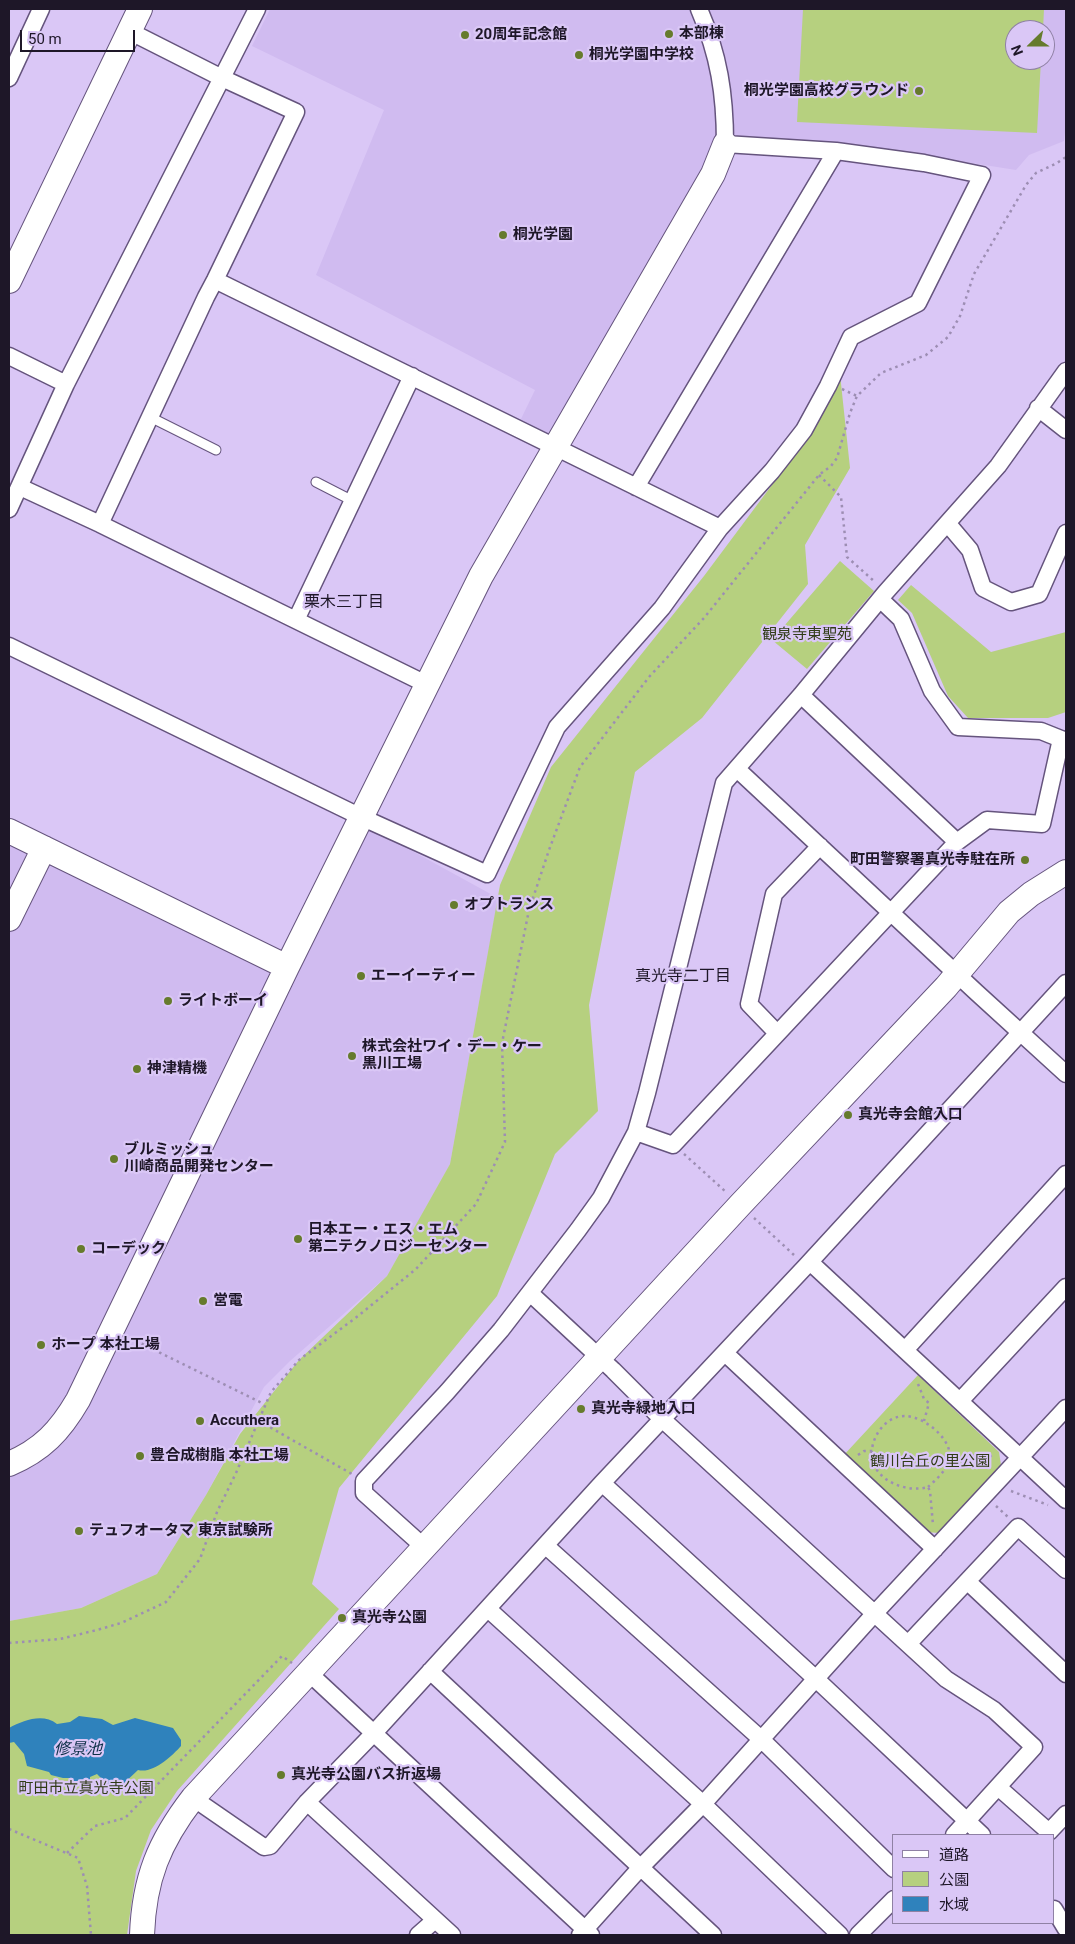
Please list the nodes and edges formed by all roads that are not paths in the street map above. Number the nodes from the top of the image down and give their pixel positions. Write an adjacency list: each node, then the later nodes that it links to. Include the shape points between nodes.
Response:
1 (41, 9): 6 (street)
2 (140, 9): 5 (street)
3 (257, 9): 7 (street)
4 (699, 9): 8 (street, via 718,66 725,104)
5 (129, 31): 7 (street); 11 (street)
6 (9, 78)
7 (222, 78): 10 (street, via 296,112); 15 (street)
8 (725, 144): 9 (street); 19 (street, via 713,174)
9 (836, 151): 23 (street); 28 (street, via 924,162 982,174 918,303 851,337 804,430)
10 (215, 280): 14 (street); 17 (street)
11 (9, 281)
12 (9, 356): 15 (street)
13 (1066, 371): 16 (street)
14 (412, 376): 19 (street); 24 (street)
15 (66, 384): 22 (street)
16 (1038, 408): 18 (street); 27 (street, via 998,466)
17 (150, 417): 20 (lane); 26 (street)
18 (1066, 430)
19 (556, 448): 23 (street); 33 (street, via 481,576)
20 (216, 450)
21 (316, 482): 24 (lane)
22 (20, 487): 25 (street); 26 (street)
23 (636, 487): 28 (street)
24 (353, 501): 31 (street)
25 (9, 509)
26 (100, 524): 31 (street)
27 (948, 524): 29 (street, via 970,550 983,588 1011,602 1039,594); 30 (street)
28 (720, 528): 37 (street, via 662,608 557,727 487,874)
29 (1066, 533)
30 (883, 596): 34 (street); 35 (street, via 901,619 932,691 958,727 1041,731)
31 (296, 620): 33 (street)
32 (9, 646): 37 (street)
33 (428, 685): 37 (street)
34 (801, 695): 36 (street); 39 (street)
35 (1064, 740): 39 (street, via 1042,824 987,820)
36 (737, 769): 40 (street); 51 (street, via 724,783)
37 (362, 817): 45 (street)
38 (9, 831): 41 (street)
39 (957, 842): 43 (street)
40 (820, 846): 43 (street); 49 (street, via 774,894 748,1004)
41 (44, 848): 44 (street); 45 (street)
42 (1066, 872): 46 (street, via 1009,912)
43 (891, 912): 46 (street); 49 (street)
44 (9, 919)
45 (287, 966): 63 (street, via 78,1400 47,1442)
46 (957, 974): 48 (street); 58 (street)
47 (1066, 983): 48 (street)
48 (1021, 1032): 50 (street); 53 (street)
49 (778, 1033): 51 (street, via 673,1145)
50 (1066, 1074)
51 (636, 1132): 55 (street, via 600,1198)
52 (1066, 1174): 56 (street)
53 (808, 1264): 56 (street); 57 (street)
54 (1066, 1287): 59 (street)
55 (530, 1293): 58 (street); 68 (street, via 453,1386 364,1481 364,1493)
56 (904, 1350): 59 (street)
57 (724, 1353): 61 (street); 66 (street)
58 (599, 1357): 61 (street); 68 (street)
59 (960, 1401): 62 (street)
60 (1066, 1408): 62 (street)
61 (662, 1419): 64 (street); 72 (street)
62 (1026, 1462): 65 (street); 66 (street)
63 (9, 1464)
64 (602, 1483): 67 (street); 77 (street)
65 (1066, 1500)
66 (930, 1545): 72 (street)
67 (546, 1546): 71 (street); 79 (street)
68 (424, 1547): 74 (street)
69 (1066, 1570): 70 (street, via 1018,1527)
70 (968, 1582): 73 (street); 76 (street)
71 (488, 1609): 75 (street); 83 (street)
72 (875, 1613): 73 (street); 77 (street)
73 (908, 1644): 80 (street, via 946,1679 994,1710 1034,1747)
74 (303, 1669): 78 (street); 81 (street)
75 (430, 1672): 78 (street); 88 (street)
76 (1066, 1674)
77 (816, 1679): 79 (street); 85 (street)
78 (373, 1734): 82 (street); 94 (street)
79 (761, 1739): 83 (street); 89 (street)
80 (998, 1787): 84 (street, via 1049,1832); 85 (street)
81 (193, 1798): 82 (street, via 264,1848 270,1846); 95 (street, via 174,1822 152,1871 145,1897)
82 (307, 1802): 92 (street)
83 (703, 1804): 88 (street); 99 (street)
84 (1066, 1814)
85 (967, 1821): 86 (street); 87 (street)
86 (955, 1834)
87 (981, 1834)
88 (641, 1866): 94 (street); 98 (street)
89 (892, 1867)
90 (892, 1901): 100 (street)
91 (1055, 1911): 93 (street)
92 (435, 1920): 96 (street); 97 (street)
93 (1066, 1929)
94 (585, 1933)
95 (142, 1935)
96 (418, 1935)
97 (452, 1935)
98 (713, 1935)
99 (840, 1935)
100 (858, 1935)

